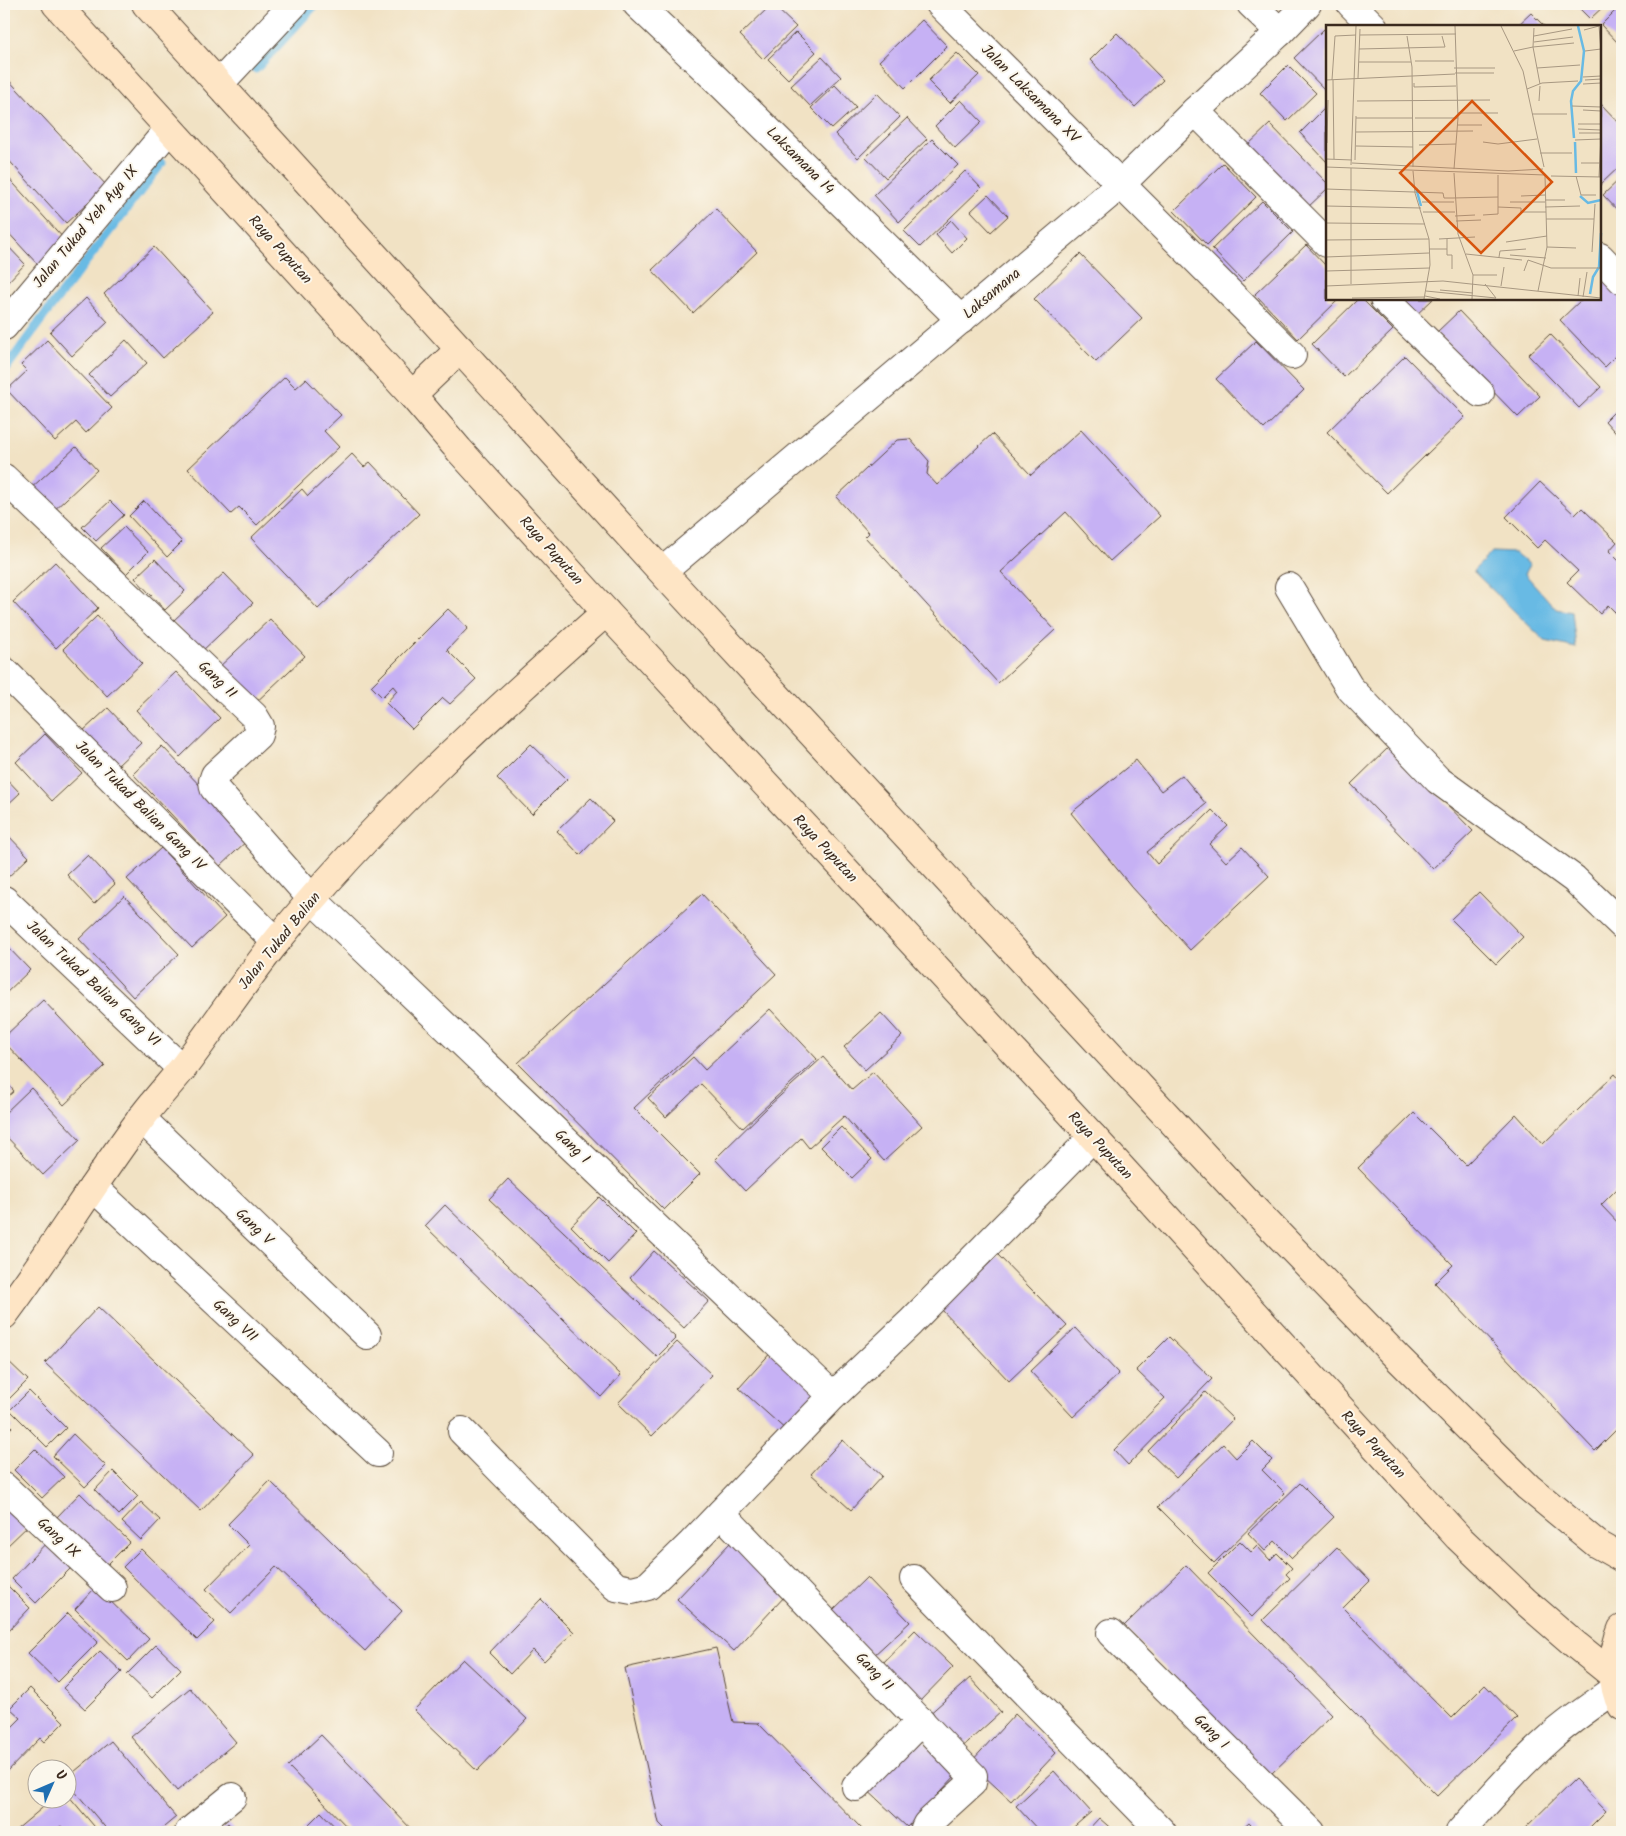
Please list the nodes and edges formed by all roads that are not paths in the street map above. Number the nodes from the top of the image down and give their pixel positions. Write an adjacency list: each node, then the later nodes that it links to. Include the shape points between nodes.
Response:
1 (56, 4): 13 (main road, Raya Puputan)
2 (146, 4): 11 (main road)
3 (294, 4): 11 (street)
4 (637, 4): 19 (street, Laksamana 14)
5 (940, 4): 14 (street, Jalan Laksamana XV)
6 (1251, 4): 10 (street)
7 (1307, 4): 10 (street, Laksamana)
8 (1351, 4): 9 (street)
9 (1372, 25)
10 (1280, 32): 12 (street, Laksamana)
11 (219, 84): 21 (main road)
12 (1195, 111): 14 (street, Laksamana); 15 (street)
13 (169, 129): 20 (street, Jalan Tukad Yeh Aya IX); 24 (main road, Raya Puputan)
14 (1120, 185): 19 (street, Laksamana); 22 (street, Jalan Laksamana XV)
15 (1326, 242)
16 (1601, 258): 17 (street)
17 (1622, 280)
18 (1385, 300): 23 (street)
19 (961, 320): 26 (street, Laksamana)
20 (4, 326)
21 (460, 349): 24 (main road); 26 (main road)
22 (1292, 355)
23 (1480, 393)
24 (412, 394): 28 (main road, Raya Puputan, via 458,450)
25 (4, 478): 30 (street, Gang II, via 254,716 260,726 258,735 215,775 214,788)
26 (663, 571): 45 (main road, via 1057,1000 1383,1343 1528,1487 1596,1544)
27 (1289, 587): 32 (street, via 1349,687 1438,780 1574,879)
28 (606, 612): 30 (main road, Jalan Tukad Balian, via 484,721 386,818); 36 (main road, Raya Puputan)
29 (4, 671): 33 (street, Jalan Tukad Balian Gang IV)
30 (312, 899): 33 (main road, Jalan Tukad Balian); 40 (street, Gang I)
31 (4, 900): 34 (street, Jalan Tukad Balian Gang VI)
32 (1622, 925)
33 (276, 942): 34 (main road, Jalan Tukad Balian)
34 (182, 1069): 35 (main road, Jalan Tukad Balian)
35 (141, 1118): 37 (main road, Jalan Tukad Balian); 39 (street, Gang V)
36 (1093, 1137): 40 (street, via 910,1323); 50 (main road, Raya Puputan, via 1458,1537 1577,1646)
37 (93, 1187): 38 (main road, Jalan Tukad Balian); 42 (street, Gang VII)
38 (4, 1314)
39 (367, 1335)
40 (833, 1396): 44 (street)
41 (462, 1431): 44 (street, via 616,1587 632,1590 648,1586)
42 (378, 1453)
43 (4, 1487): 47 (street, Gang IX)
44 (721, 1513): 51 (street, Gang II)
45 (1622, 1558)
46 (914, 1578): 56 (street)
47 (112, 1588)
48 (1622, 1629): 50 (main road, via 1615,1654)
49 (1111, 1632): 57 (street, Gang I)
50 (1619, 1695): 58 (street, via 1566,1724 1548,1739)
51 (921, 1721): 52 (street); 55 (street, Gang II, via 972,1776 972,1782 926,1824)
52 (856, 1787)
53 (232, 1797): 54 (street)
54 (188, 1832)
55 (928, 1832)
56 (1162, 1832)
57 (1312, 1832)
58 (1460, 1832)

